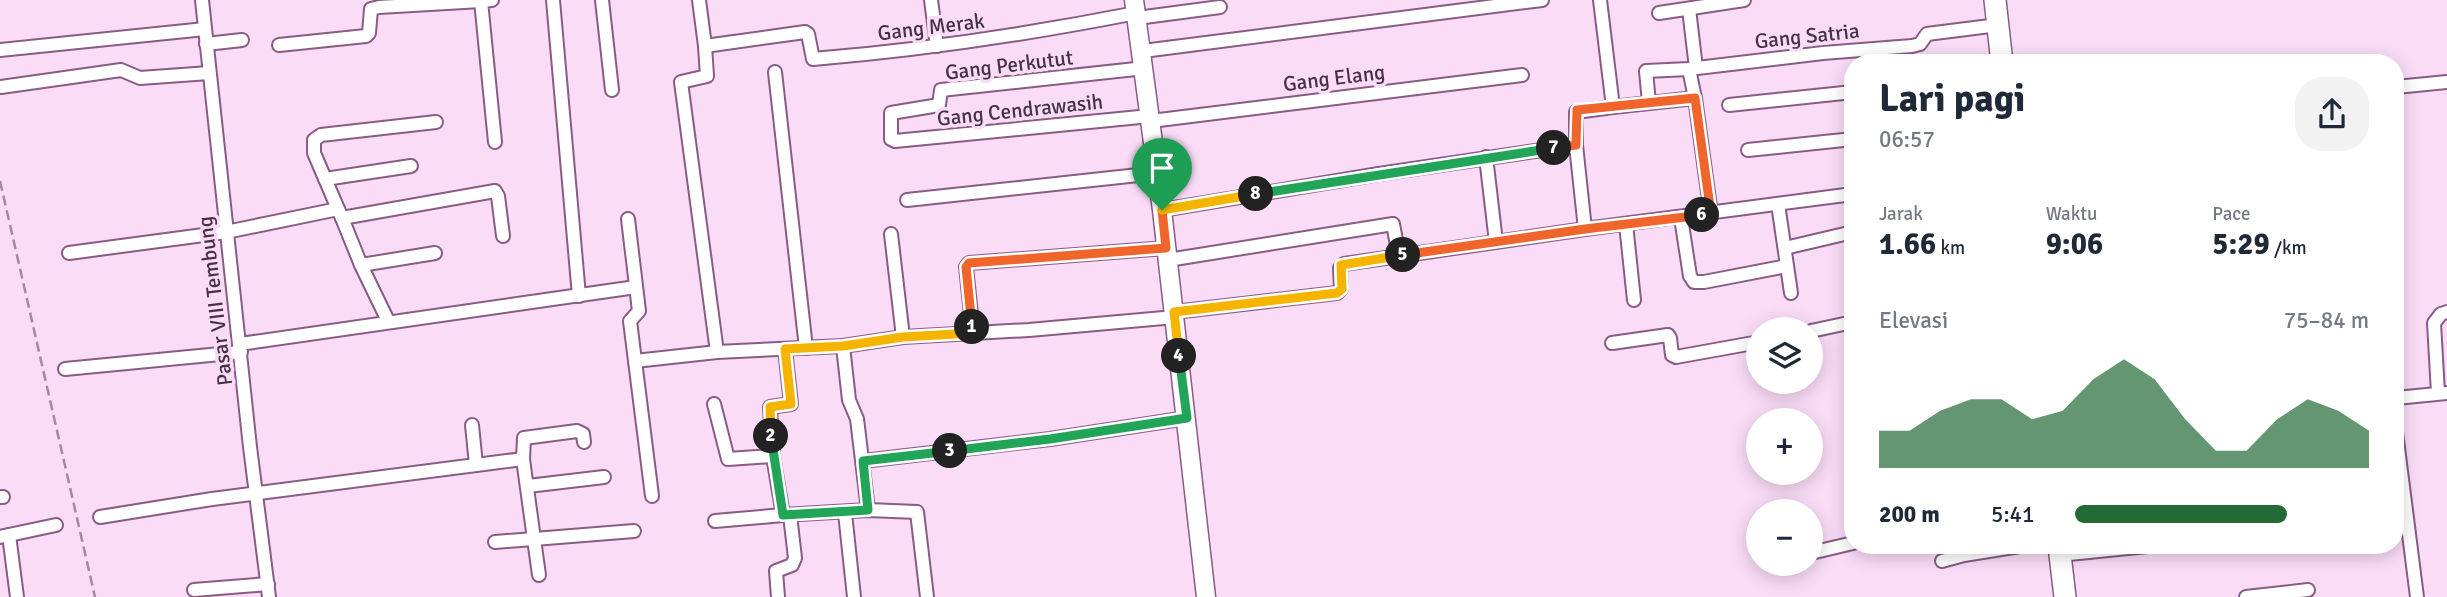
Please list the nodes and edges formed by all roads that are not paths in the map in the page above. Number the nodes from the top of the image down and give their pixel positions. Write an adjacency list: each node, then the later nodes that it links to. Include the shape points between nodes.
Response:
1 (202, 0): 18 (street, Pasar VIII Tembung)
2 (492, 0): 11 (street)
3 (552, 0): 75 (street)
4 (602, 0): 34 (street)
5 (699, 0): 22 (street)
6 (930, 0): 23 (street)
7 (1542, 0): 26 (street)
8 (1600, 0): 39 (street)
9 (1744, 0): 13 (street)
10 (1995, 0): 17 (highway)
11 (481, 1): 12 (street); 44 (street)
12 (379, 4): 21 (street, via 371,9 366,36)
13 (1682, 6): 16 (street); 27 (street)
14 (1220, 8): 15 (street, Gang Merak)
15 (1136, 10): 23 (street, Gang Merak, via 1043,31); 26 (street)
16 (1659, 13)
17 (1998, 25): 25 (highway); 27 (street, Gang Satria, via 1932,33 1912,46)
18 (205, 29): 20 (street, Pasar VIII Tembung); 24 (street)
19 (242, 40): 20 (street)
20 (206, 44): 29 (street, Pasar VIII Tembung)
21 (279, 45)
22 (705, 46): 23 (street, Gang Merak, via 805,32 813,60); 90 (street, via 707,76 681,82)
23 (937, 46)
24 (0, 50)
25 (2001, 54)
26 (1144, 60): 40 (street); 43 (street, Gang Perkutut, via 941,90 939,105 891,113)
27 (1692, 68): 36 (street); 37 (street, Gang Satria, via 1646,71)
28 (775, 72): 88 (street)
29 (209, 73): 33 (street, via 141,79 121,70); 61 (street, Pasar VIII Tembung)
30 (1522, 75): 40 (street, Gang Elang)
31 (2447, 82): 32 (street)
32 (2404, 86)
33 (1, 87)
34 (612, 90)
35 (1844, 93): 38 (street)
36 (1695, 98): 37 (street); 56 (street)
37 (1649, 103): 39 (street)
38 (1728, 105)
39 (1613, 107): 45 (street, via 1576,111)
40 (1151, 118): 43 (street, Gang Cendrawasih); 49 (street)
41 (436, 122): 50 (street, via 321,135 314,139 314,153)
42 (1844, 140): 46 (street)
43 (892, 141)
44 (495, 142)
45 (1576, 145): 47 (street); 60 (street)
46 (1748, 150)
47 (1486, 157): 54 (street); 65 (street)
48 (411, 166): 50 (street)
49 (1157, 173): 52 (street); 54 (street)
50 (325, 179): 55 (street)
51 (1844, 195): 53 (street)
52 (907, 200)
53 (1778, 204): 56 (street); 66 (street)
54 (1162, 210): 69 (street)
55 (340, 214): 61 (street); 64 (street, via 495,191); 71 (street)
56 (1711, 214): 57 (street)
57 (1681, 218): 59 (street); 72 (street, via 1694,282)
58 (628, 219): 73 (street)
59 (1626, 224): 60 (street); 76 (street)
60 (1585, 229): 65 (street)
61 (226, 232): 67 (street); 87 (street, Pasar VIII Tembung)
62 (891, 234): 83 (street)
63 (1844, 234): 66 (street)
64 (503, 236)
65 (1496, 242): 70 (street)
66 (1785, 248): 72 (street)
67 (69, 253)
68 (435, 253): 71 (street)
69 (1167, 254): 70 (street, via 1393,224); 78 (street); 82 (street, via 969,263)
70 (1399, 256): 78 (street, via 1341,265 1342,289 1337,293)
71 (361, 265): 79 (street)
72 (1787, 265): 74 (street)
73 (636, 287): 75 (street); 91 (street, via 639,312 630,321)
74 (1791, 293)
75 (579, 296): 79 (street)
76 (1634, 300)
77 (2447, 312): 93 (street, via 2434,323)
78 (1175, 314): 82 (street); 96 (street)
79 (388, 321): 87 (street)
80 (1844, 324): 81 (street)
81 (1823, 328)
82 (973, 333): 83 (street)
83 (903, 337): 86 (street)
84 (1612, 343): 85 (street, via 1668,335 1676,357)
85 (1746, 344)
86 (843, 346): 88 (street); 101 (street)
87 (241, 348): 92 (street); 105 (street, Pasar VIII Tembung)
88 (806, 348): 89 (street)
89 (785, 349): 90 (street); 99 (street, via 791,404 773,405 769,410)
90 (716, 352): 91 (street)
91 (635, 361): 106 (street)
92 (65, 369)
93 (2442, 393): 94 (street)
94 (2404, 397)
95 (714, 404): 99 (street, via 728,459)
96 (1187, 418): 101 (street); 131 (street)
97 (472, 425): 102 (street)
98 (584, 442): 100 (street, via 577,431 525,437)
99 (773, 456): 109 (street)
100 (523, 459): 102 (street); 104 (street)
101 (863, 461): 107 (street)
102 (476, 465): 105 (street)
103 (604, 477): 104 (street)
104 (528, 486): 116 (street)
105 (256, 493): 110 (street); 126 (street, Pasar VIII Tembung)
106 (652, 496)
107 (868, 510): 108 (street); 130 (street, via 917,512)
108 (845, 513): 109 (street); 129 (street)
109 (786, 515): 111 (street); 128 (street, via 795,558 792,565 776,571)
110 (100, 517)
111 (715, 521)
112 (56, 525): 115 (street)
113 (634, 531): 116 (street)
114 (2404, 534): 134 (street)
115 (5, 536): 127 (street)
116 (534, 539): 117 (street); 123 (street)
117 (495, 542)
118 (1844, 545): 119 (street)
119 (1823, 550)
120 (1970, 554): 122 (street)
121 (2059, 554): 132 (highway)
122 (1942, 561)
123 (539, 575)
124 (194, 590): 126 (street)
125 (2308, 590): 133 (street)
126 (268, 591)
127 (17, 597)
128 (778, 597)
129 (854, 597)
130 (927, 597)
131 (1206, 597)
132 (2064, 597)
133 (2246, 597)
134 (2417, 597)

